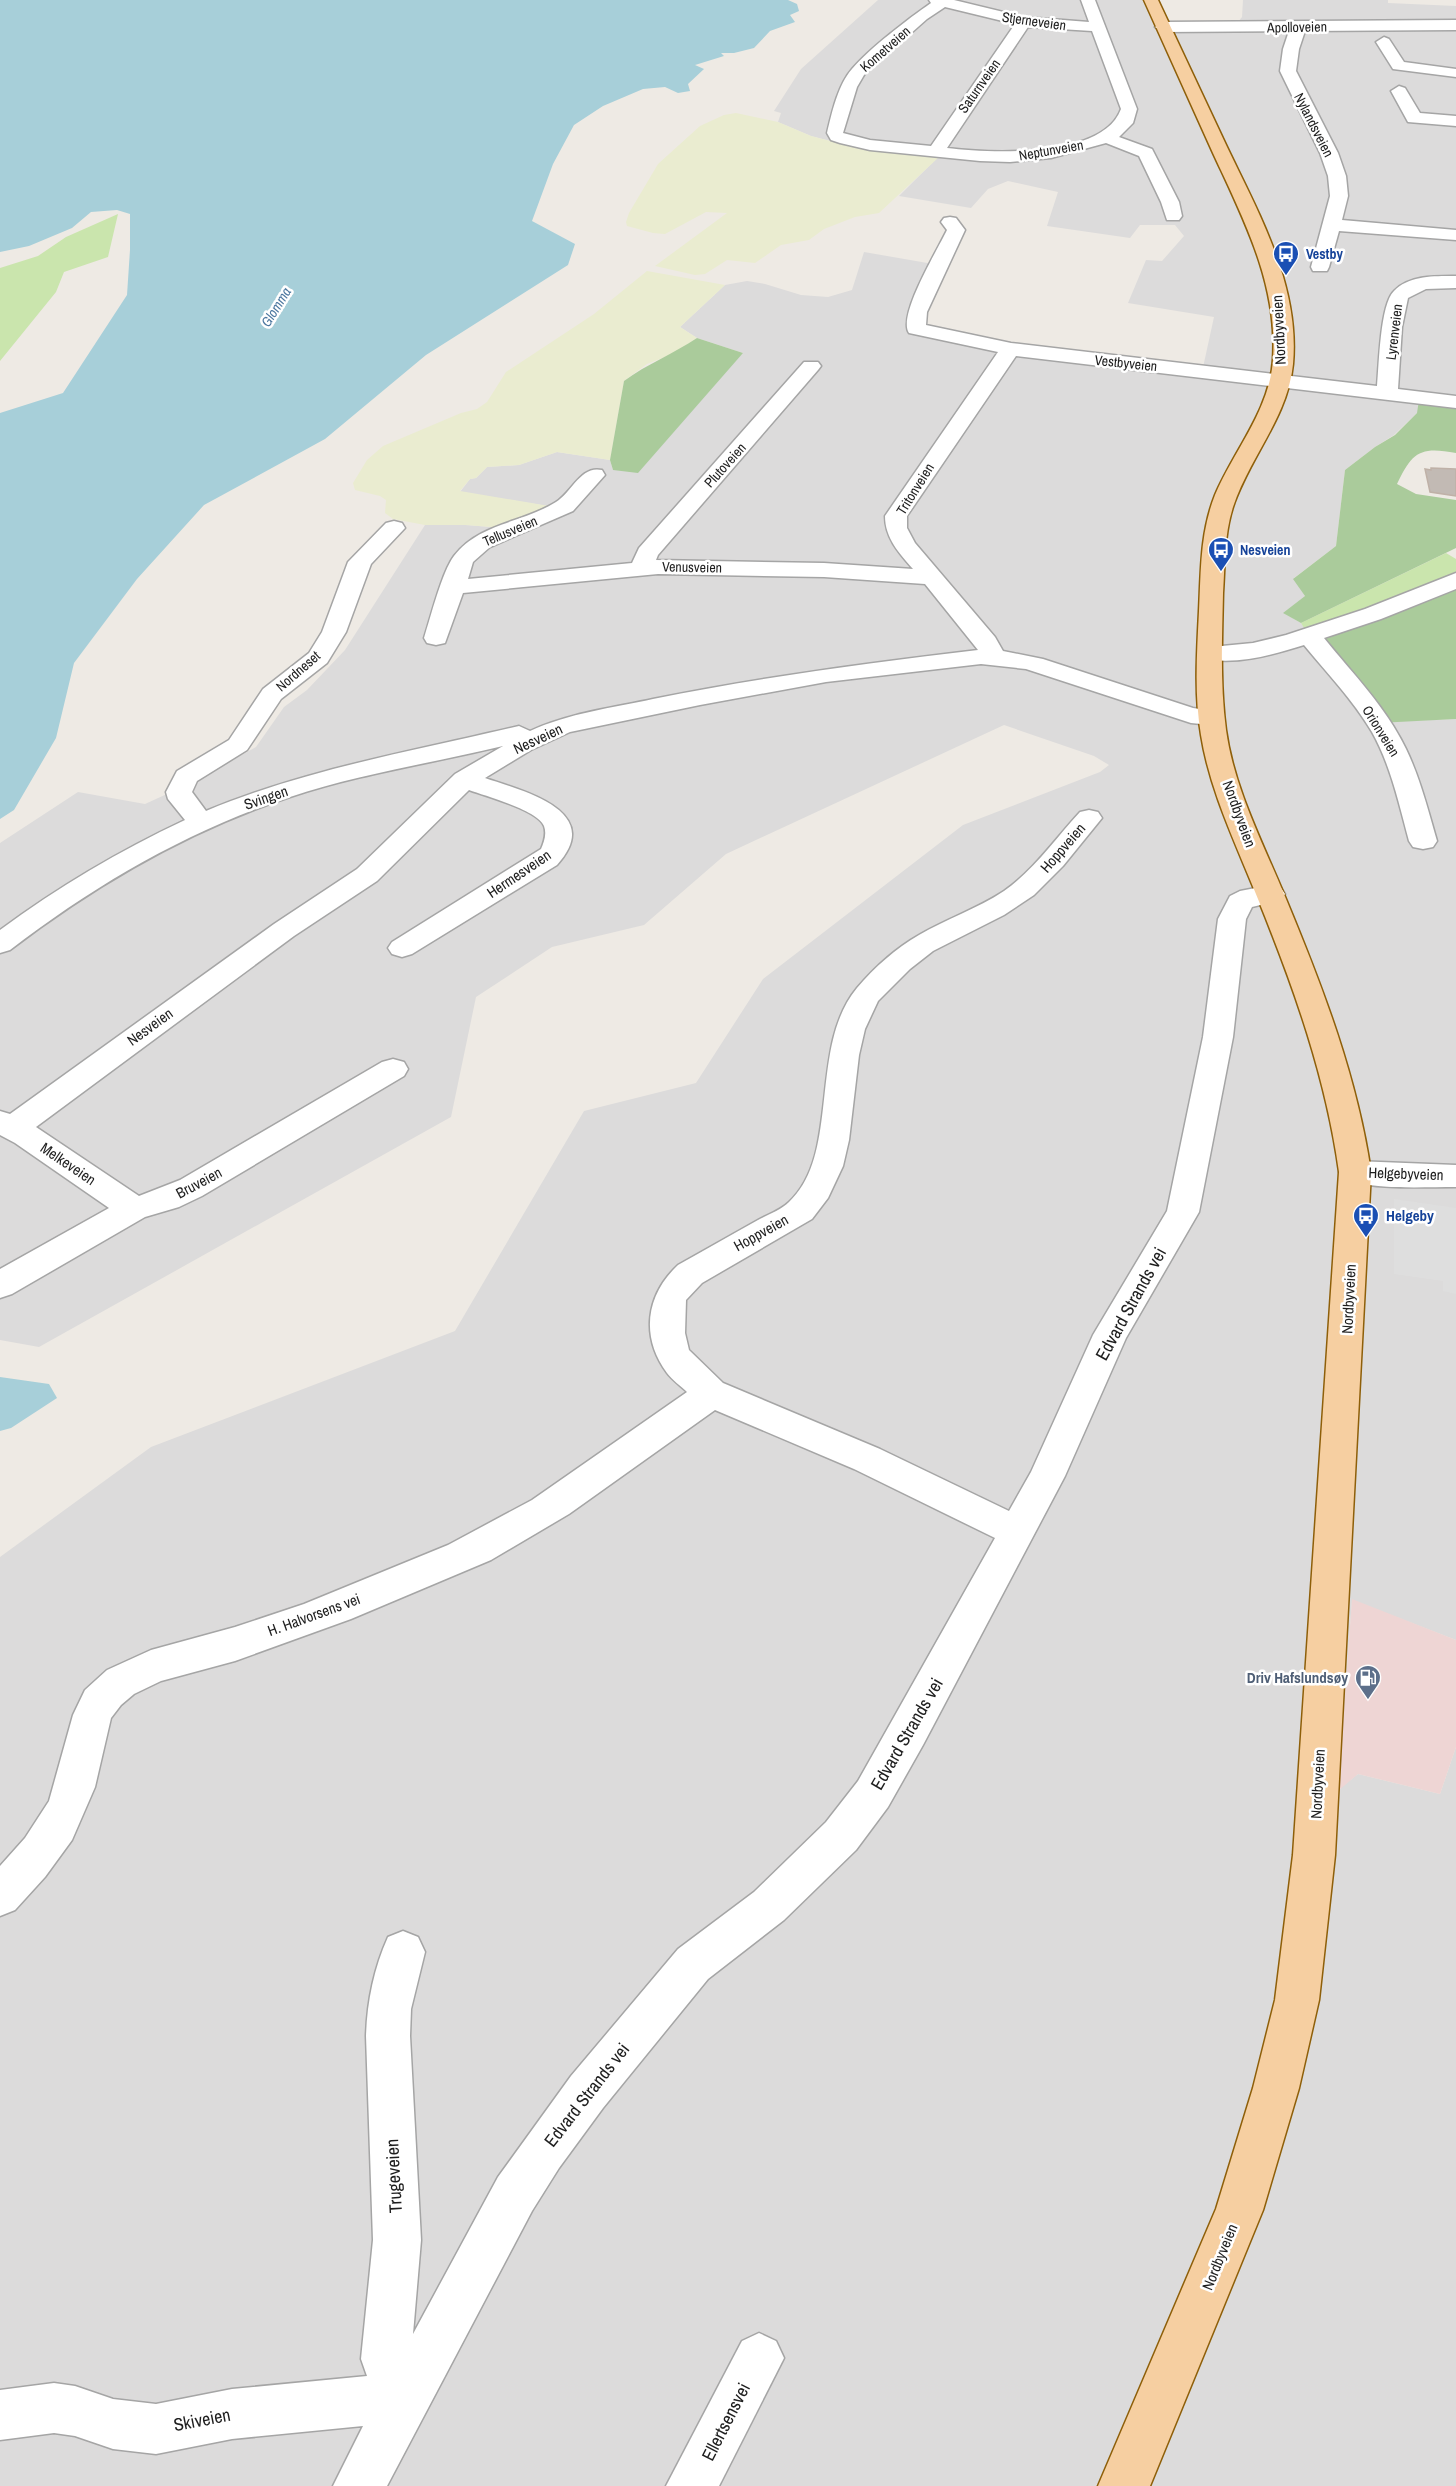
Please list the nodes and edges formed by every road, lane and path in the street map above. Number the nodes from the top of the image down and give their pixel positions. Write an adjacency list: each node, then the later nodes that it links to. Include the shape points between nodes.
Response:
1 (1088, 0): 10 (street, Neptunveien)
2 (939, 1): 6 (street, Stjerneveien); 19 (street, Kometveien, via 854,76 835,133)
3 (1242, 8): 11 (street)
4 (1363, 10): 8 (street)
5 (1157, 14): 11 (street, Apolloveien); 29 (main road, Nordbyveien, via 1272,267 1281,315)
6 (1032, 18): 10 (street, Stjerneveien); 20 (street, Saturnveien)
7 (1432, 24): 8 (street, Apolloveien); 9 (street, Apolloveien); 14 (street)
8 (1369, 25): 12 (street, Apolloveien)
9 (1456, 25)
10 (1099, 27): 18 (street, Neptunveien, via 1129,109 1123,125)
11 (1239, 27): 12 (street, Apolloveien)
12 (1298, 28): 23 (street, Nylandsveien, via 1288,71 1336,171 1339,196)
13 (1384, 42): 15 (street, via 1398,66)
14 (1441, 43)
15 (1451, 72)
16 (1399, 91): 17 (street, via 1414,118)
17 (1456, 121)
18 (1105, 137): 20 (street, Neptunveien, via 1071,149 1030,155 987,157); 21 (street, via 1146,153)
19 (841, 138): 20 (street, Neptunveien)
20 (934, 152)
21 (1173, 216)
22 (950, 222): 27 (street, Vestbyveien, via 956,230 917,312 916,329)
23 (1333, 225): 24 (street); 25 (street, Nylandsveien)
24 (1456, 235)
25 (1320, 267)
26 (1456, 282): 30 (street, Lyrenveien, via 1419,285 1399,296 1392,327)
27 (1011, 349): 29 (street, Vestbyveien); 35 (street, Tritonveien, via 896,516 899,536)
28 (811, 366): 34 (street, Plutoveien, via 647,554)
29 (1282, 380): 30 (street, Vestbyveien); 40 (main road, Nordbyveien, via 1226,495 1217,522)
30 (1387, 393): 31 (street, Vestbyveien)
31 (1456, 402)
32 (594, 475): 37 (street, Tellusveien, via 564,507 473,547 462,561)
33 (394, 528): 47 (street, Nordneset, via 360,562 334,632 318,658 272,694 238,745 186,777 179,792 181,799)
34 (642, 567): 35 (street, Venusveien, via 798,569); 37 (street, Venusveien)
35 (931, 577): 41 (street, Tritonveien)
36 (1456, 580): 38 (street, via 1379,613)
37 (454, 587): 39 (street, Tellusveien)
38 (1309, 636): 40 (street, via 1250,652); 48 (street, Orionveien, via 1368,707 1392,745 1403,769)
39 (436, 638)
40 (1210, 653): 42 (main road, Nordbyveien)
41 (994, 656): 42 (street, Nesveien, via 1034,664 1191,715); 43 (street, Nesveien, via 826,675)
42 (1211, 717): 49 (main road, Nordbyveien, via 1226,781)
43 (562, 726): 44 (street, Svingen); 45 (street, Nesveien)
44 (463, 747): 45 (street); 47 (street, Svingen, via 321,779)
45 (472, 774): 51 (street, Hermesveien, via 548,813 558,827 556,849 517,879); 53 (street, Nesveien, via 367,875)
46 (1089, 818): 58 (street, Hoppveien, via 1025,889 911,953 864,999 848,1043 830,1155 812,1199 800,1211 690,1274 669,1300 668,1333 674,1358)
47 (201, 822): 50 (street, Svingen, via 140,852 47,909)
48 (1423, 841)
49 (1271, 894): 54 (main road, Nordbyveien, via 1332,1064 1352,1141); 59 (street, Edvard Strands vei, via 1240,902 1232,919 1218,1037 1183,1212 1110,1335 1047,1476)
50 (0, 944)
51 (402, 948)
52 (393, 1069): 56 (street, Bruveien, via 191,1188)
53 (7, 1125): 56 (street, Melkeveien)
54 (1355, 1172): 55 (street, Helgebyveien); 67 (main road, Nordbyveien, via 1314,1855 1297,2000 1276,2088 1239,2210)
55 (1456, 1176)
56 (134, 1209): 57 (street, Bruveien)
57 (0, 1285)
58 (711, 1393): 59 (street, Hoppveien, via 867,1459); 60 (street, H. Halvorsens vei, via 650,1439 505,1534 400,1583 235,1644 169,1661 115,1686 105,1694 92,1716 70,1801 59,1823)
59 (1016, 1531): 63 (street, Edvard Strands vei, via 905,1740 858,1816 769,1906 693,1964 587,2092 515,2194)
60 (0, 1896)
61 (403, 1952): 63 (street, Trugeveien, via 387,2036 397,2241 386,2359)
62 (759, 2358): 66 (street, Ellertsensvei)
63 (406, 2397): 64 (street, Skiveien, via 232,2414 156,2429 113,2424 54,2408); 65 (street, Edvard Strands vei)
64 (0, 2415)
65 (359, 2486)
66 (692, 2486)
67 (1124, 2486)

